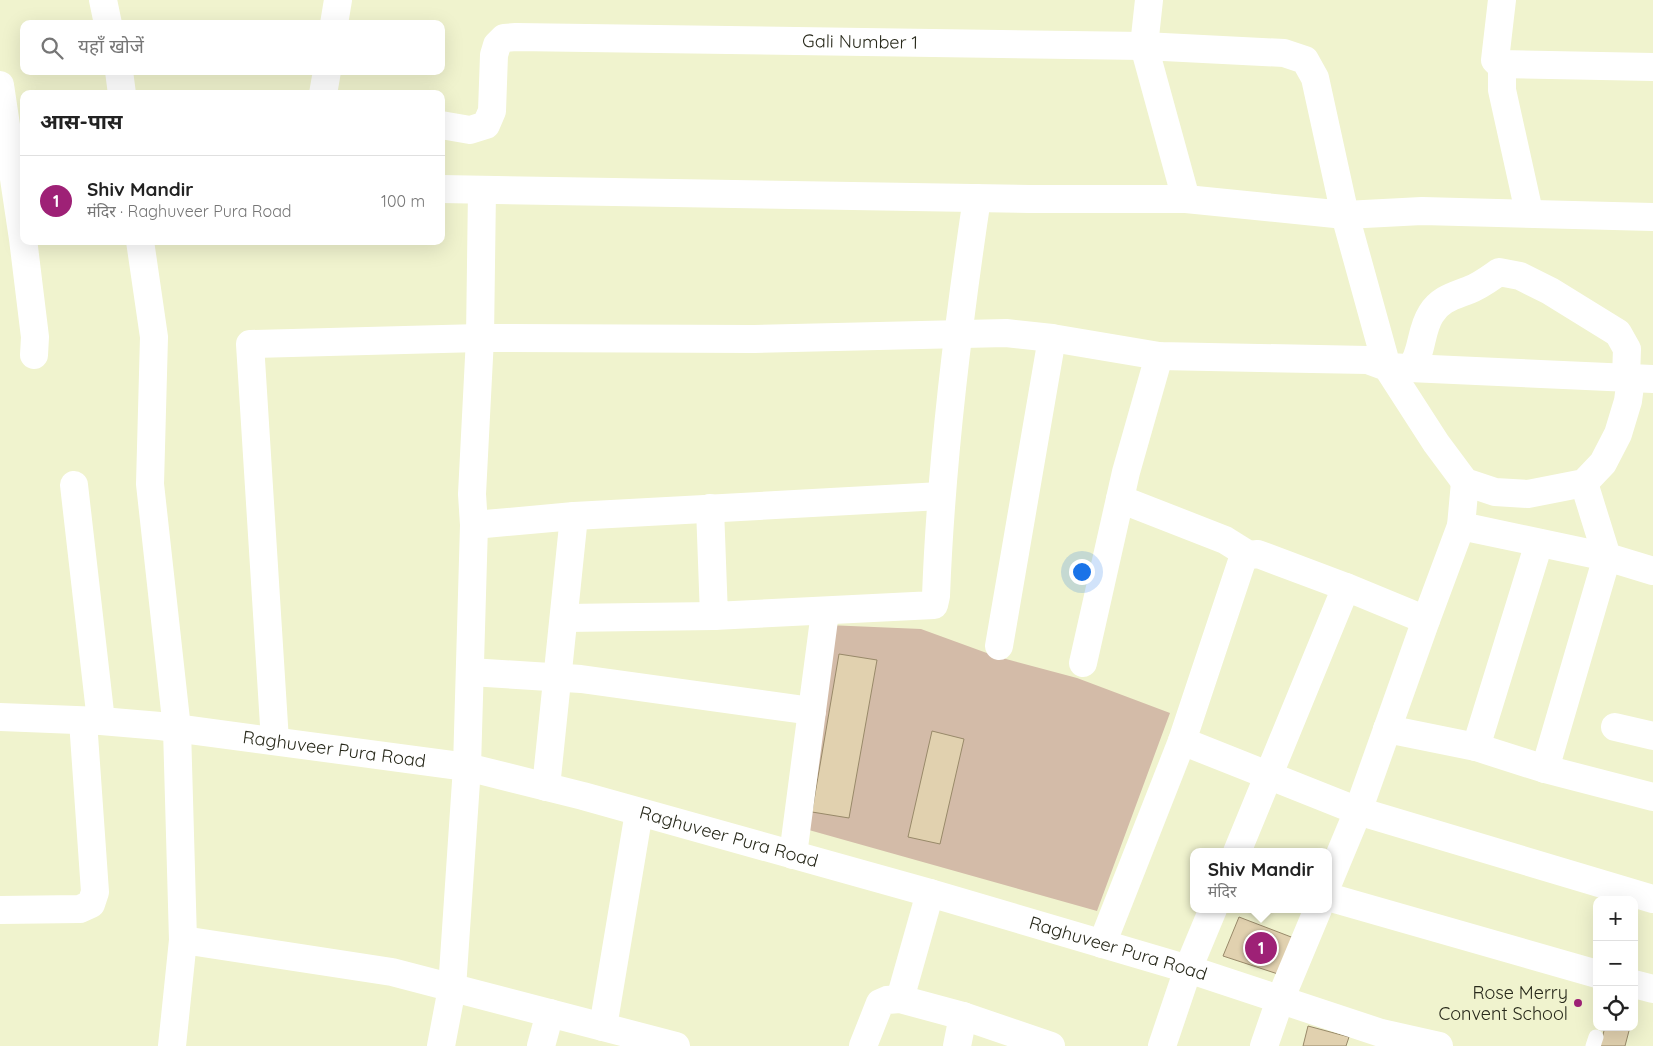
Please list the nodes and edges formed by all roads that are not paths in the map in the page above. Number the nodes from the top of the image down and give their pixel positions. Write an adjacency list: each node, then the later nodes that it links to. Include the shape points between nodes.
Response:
1 (102, 0): 5 (street)
2 (338, 0): 6 (street)
3 (1149, 0): 7 (street)
4 (1502, 0): 8 (street, via 1495,60)
5 (107, 20)
6 (335, 20)
7 (1144, 46): 15 (street, Gali Number 1, via 504,38 494,55 492,111 486,125 470,130); 19 (street); 22 (street, Gali Number 1, via 1284,53 1306,60 1315,78)
8 (1502, 65): 9 (street); 21 (street, via 1502,90)
9 (1653, 67)
10 (120, 75): 12 (street)
11 (326, 75): 13 (street)
12 (121, 90)
13 (324, 90)
14 (7, 102): 20 (street)
15 (445, 126)
16 (445, 189): 17 (street)
17 (482, 190): 18 (street); 27 (street)
18 (976, 198): 19 (street); 26 (street)
19 (1186, 199): 22 (street)
20 (20, 210)
21 (1529, 212): 22 (street, via 1422,211); 23 (street)
22 (1345, 215): 31 (street)
23 (1653, 217)
24 (24, 245): 29 (street)
25 (141, 245): 59 (street, via 154,337 150,484)
26 (956, 333): 27 (street, via 754,339); 28 (street, via 1006,333); 36 (street)
27 (480, 338): 40 (street, via 472,494); 62 (street, via 250,344)
28 (1052, 338): 30 (street); 51 (street)
29 (34, 355)
30 (1159, 356): 31 (street, via 1368,360); 37 (street)
31 (1399, 368): 32 (street); 32 (street, via 1418,358 1431,314 1448,296 1476,287 1499,272 1520,276 1550,291 1618,333); 33 (street, via 1402,388)
32 (1637, 378): 34 (street, via 1618,434 1603,463)
33 (1465, 482): 34 (street, via 1495,492 1528,494); 41 (street)
34 (1584, 483): 44 (street)
35 (74, 485): 57 (street)
36 (941, 496): 38 (street); 47 (street, via 934,605)
37 (1120, 499): 43 (street, via 1225,540); 52 (street)
38 (710, 508): 39 (street); 48 (street)
39 (574, 516): 40 (street); 49 (street)
40 (474, 525): 53 (street)
41 (1461, 526): 42 (street); 50 (street)
42 (1539, 543): 44 (street); 64 (street)
43 (1249, 555): 46 (street, via 1258,554); 63 (street, via 1242,561)
44 (1607, 557): 45 (street); 66 (street)
45 (1653, 571)
46 (1346, 587): 50 (street); 67 (street)
47 (825, 612): 48 (street); 55 (street)
48 (714, 616): 49 (street)
49 (564, 618): 54 (street)
50 (1426, 620): 60 (street)
51 (998, 646)
52 (1083, 663)
53 (470, 672): 54 (street); 65 (street)
54 (557, 677): 55 (street); 68 (street)
55 (812, 711): 73 (street)
56 (0, 717): 57 (street, Raghuveer Pura Road)
57 (92, 720): 59 (street, Raghuveer Pura Road); 78 (street, via 95,892 90,904 80,909)
58 (1615, 727): 61 (street)
59 (177, 729): 62 (street, Raghuveer Pura Road); 81 (street)
60 (1387, 729): 64 (street); 70 (street)
61 (1653, 736)
62 (276, 741): 65 (street, Raghuveer Pura Road)
63 (1182, 741): 67 (street); 82 (street)
64 (1476, 747): 66 (street)
65 (467, 766): 68 (street, Raghuveer Pura Road); 86 (street)
66 (1545, 769): 69 (street)
67 (1269, 775): 70 (street); 72 (street)
68 (546, 787): 71 (street, Raghuveer Pura Road)
69 (1653, 797)
70 (1358, 811): 74 (street); 77 (street)
71 (639, 812): 73 (street, Raghuveer Pura Road); 92 (street)
72 (1239, 848)
73 (793, 855): 75 (street, Raghuveer Pura Road)
74 (1332, 873)
75 (930, 893): 82 (street, Raghuveer Pura Road); 88 (street)
76 (1332, 898): 84 (street)
77 (1653, 899)
78 (0, 910)
79 (1211, 913): 83 (street)
80 (1316, 913): 89 (street)
81 (183, 940): 86 (street, via 392,972); 94 (street)
82 (1102, 944): 83 (street, Raghuveer Pura Road)
83 (1188, 969): 89 (street, Raghuveer Pura Road); 101 (street)
84 (1593, 973)
85 (1638, 985): 87 (street)
86 (452, 988): 90 (street); 95 (street)
87 (1653, 989)
88 (900, 999): 91 (street); 98 (street, via 880,1003)
89 (1280, 1000): 93 (street, Raghuveer Pura Road); 102 (street)
90 (550, 1013): 92 (street); 96 (street)
91 (963, 1016): 99 (street); 100 (street)
92 (603, 1027): 97 (street)
93 (1379, 1039): 103 (street, Raghuveer Pura Road)
94 (172, 1046)
95 (441, 1046)
96 (541, 1046)
97 (676, 1046)
98 (863, 1046)
99 (957, 1046)
100 (1051, 1046)
101 (1162, 1046)
102 (1264, 1046)
103 (1439, 1046)

